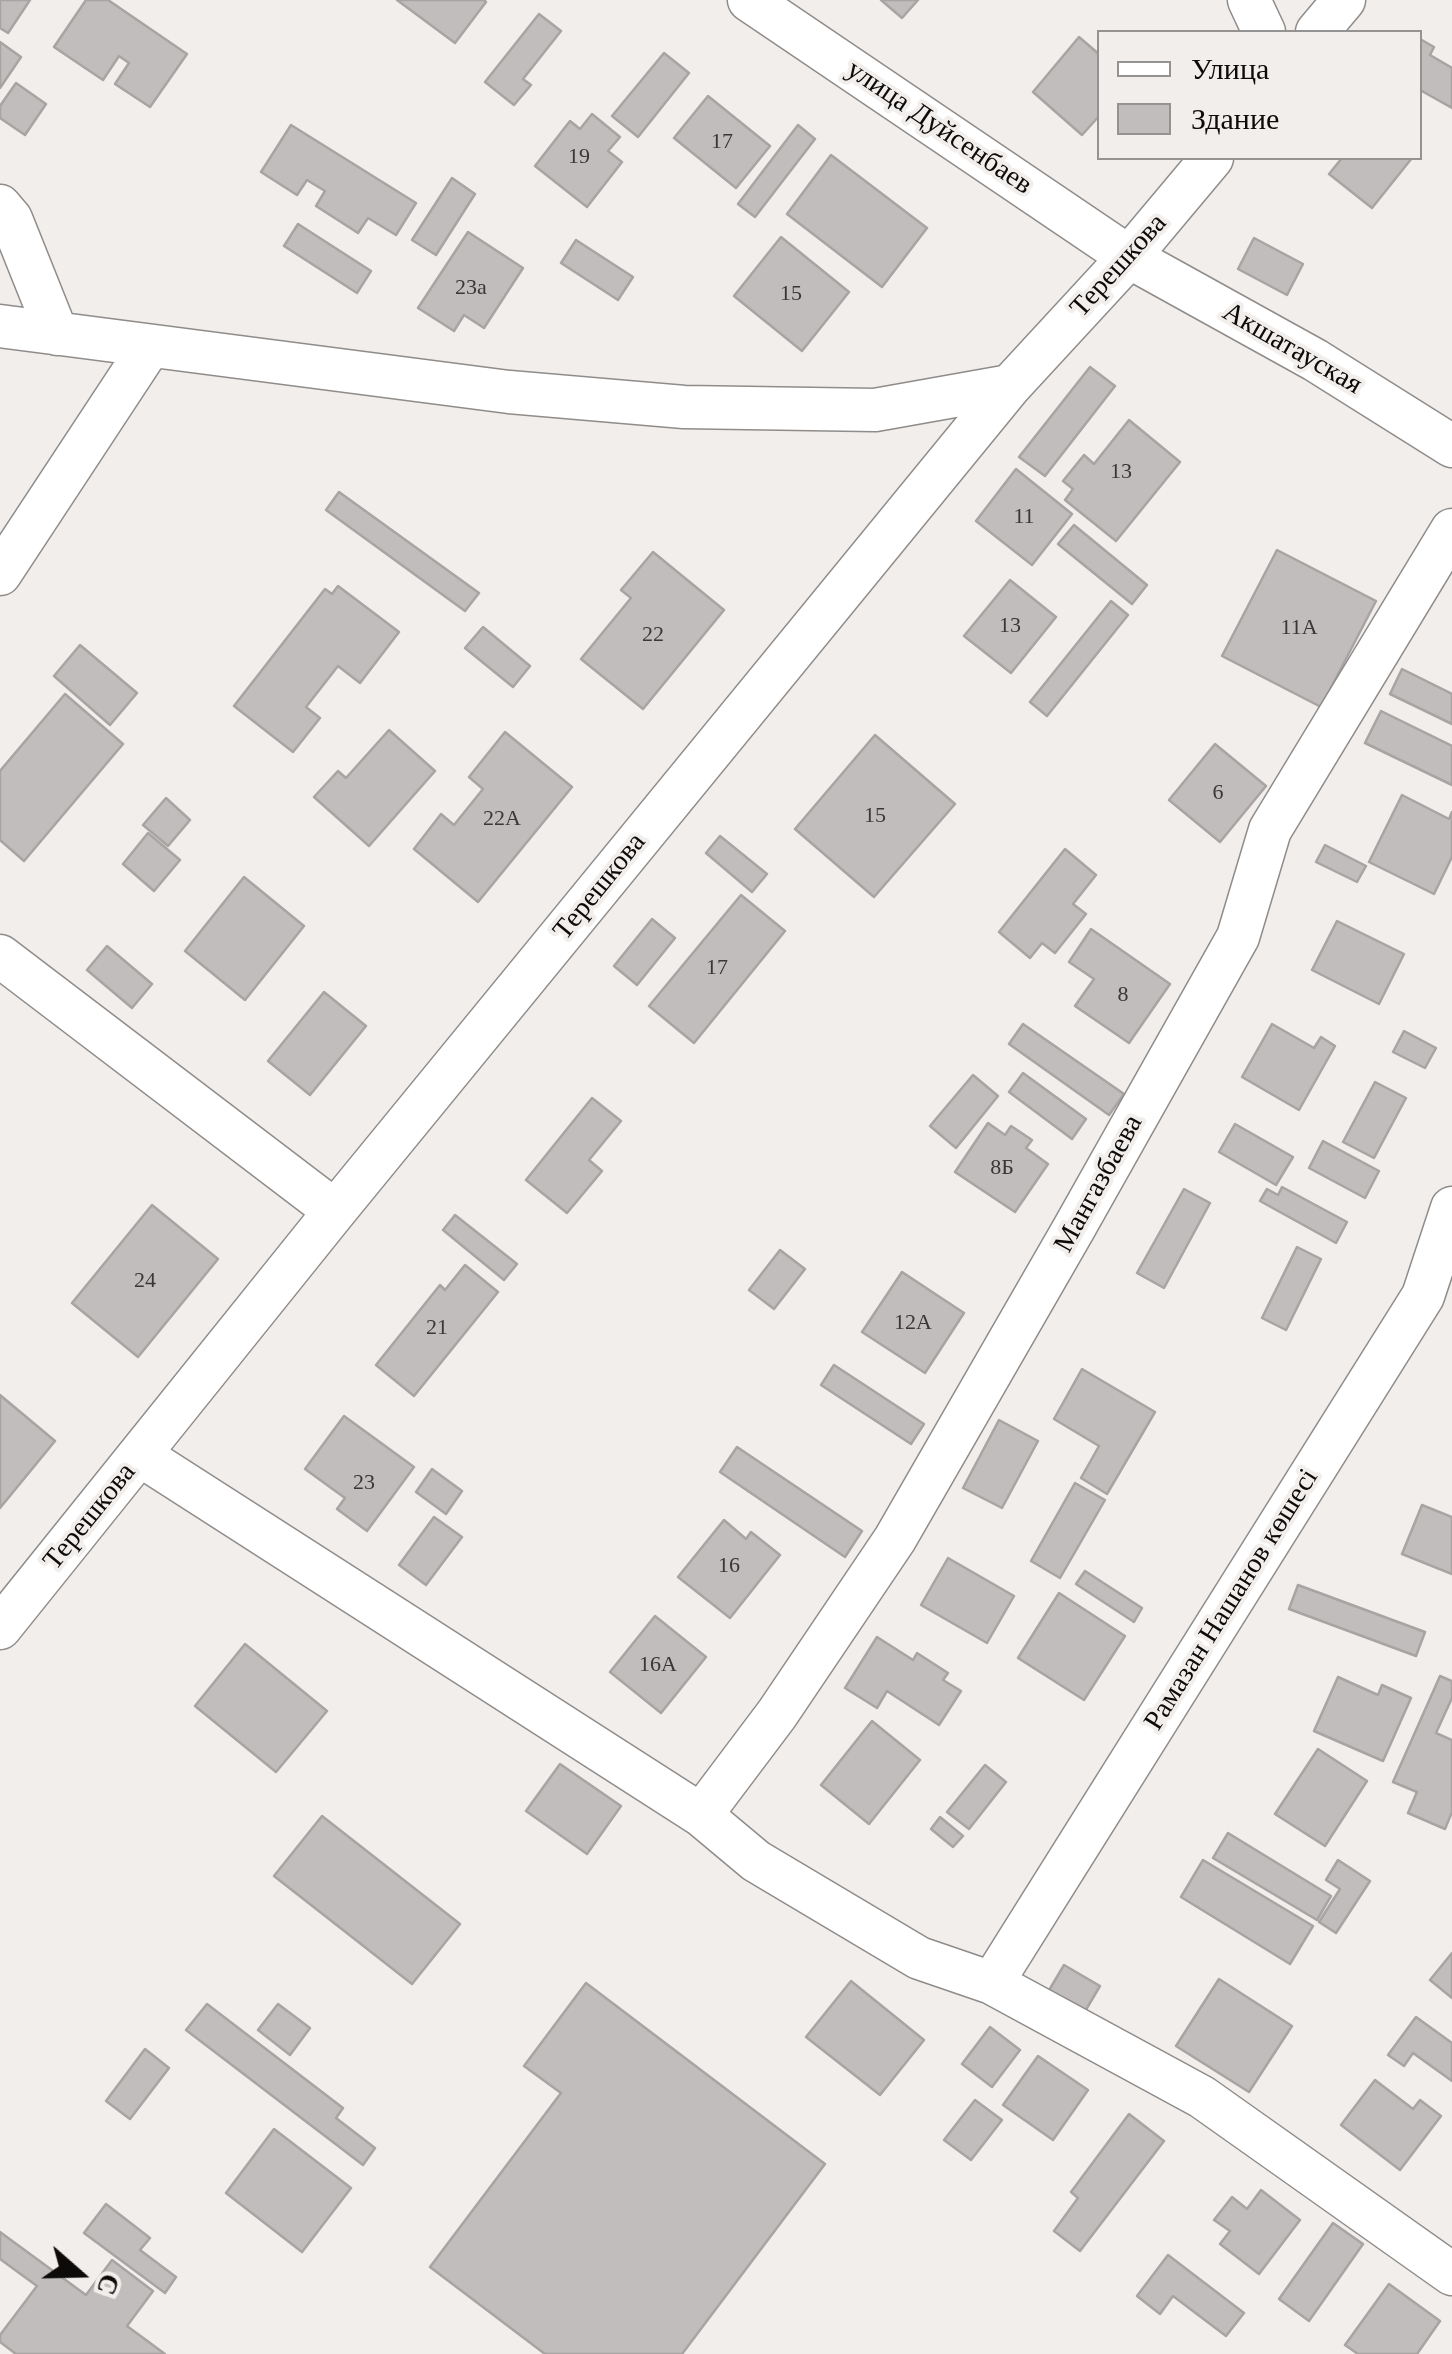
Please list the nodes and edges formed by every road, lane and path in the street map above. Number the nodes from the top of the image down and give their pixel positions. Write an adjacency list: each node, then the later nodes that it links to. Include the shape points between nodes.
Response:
1 (750, 0): 8 (street, улица Дуйсенбаев)
2 (1249, 0): 4 (street)
3 (1344, 0): 5 (street)
4 (1263, 30)
5 (1319, 30)
6 (1210, 160): 8 (street, Терешкова)
7 (0, 206): 10 (street, via 12,220)
8 (1130, 257): 12 (street, Терешкова); 13 (street, Акшатауская)
9 (0, 326): 10 (street)
10 (57, 334): 11 (street)
11 (150, 346): 12 (street, via 684,408 876,410); 15 (street)
12 (1010, 386): 18 (street, Терешкова)
13 (1452, 446)
14 (1452, 530): 21 (street, Мангазбаева, via 1270,830 1238,937 895,1539)
15 (0, 574)
16 (0, 956): 18 (street)
17 (1452, 1208): 22 (street, Рамазан Нашанов көшесі, via 1423,1296)
18 (335, 1211): 19 (street, Терешкова)
19 (140, 1455): 20 (street, Терешкова); 21 (street)
20 (4, 1614)
21 (701, 1815): 22 (street, via 756,1862 920,1958)
22 (992, 1983): 23 (street, via 1202,2097)
23 (1446, 2258)

